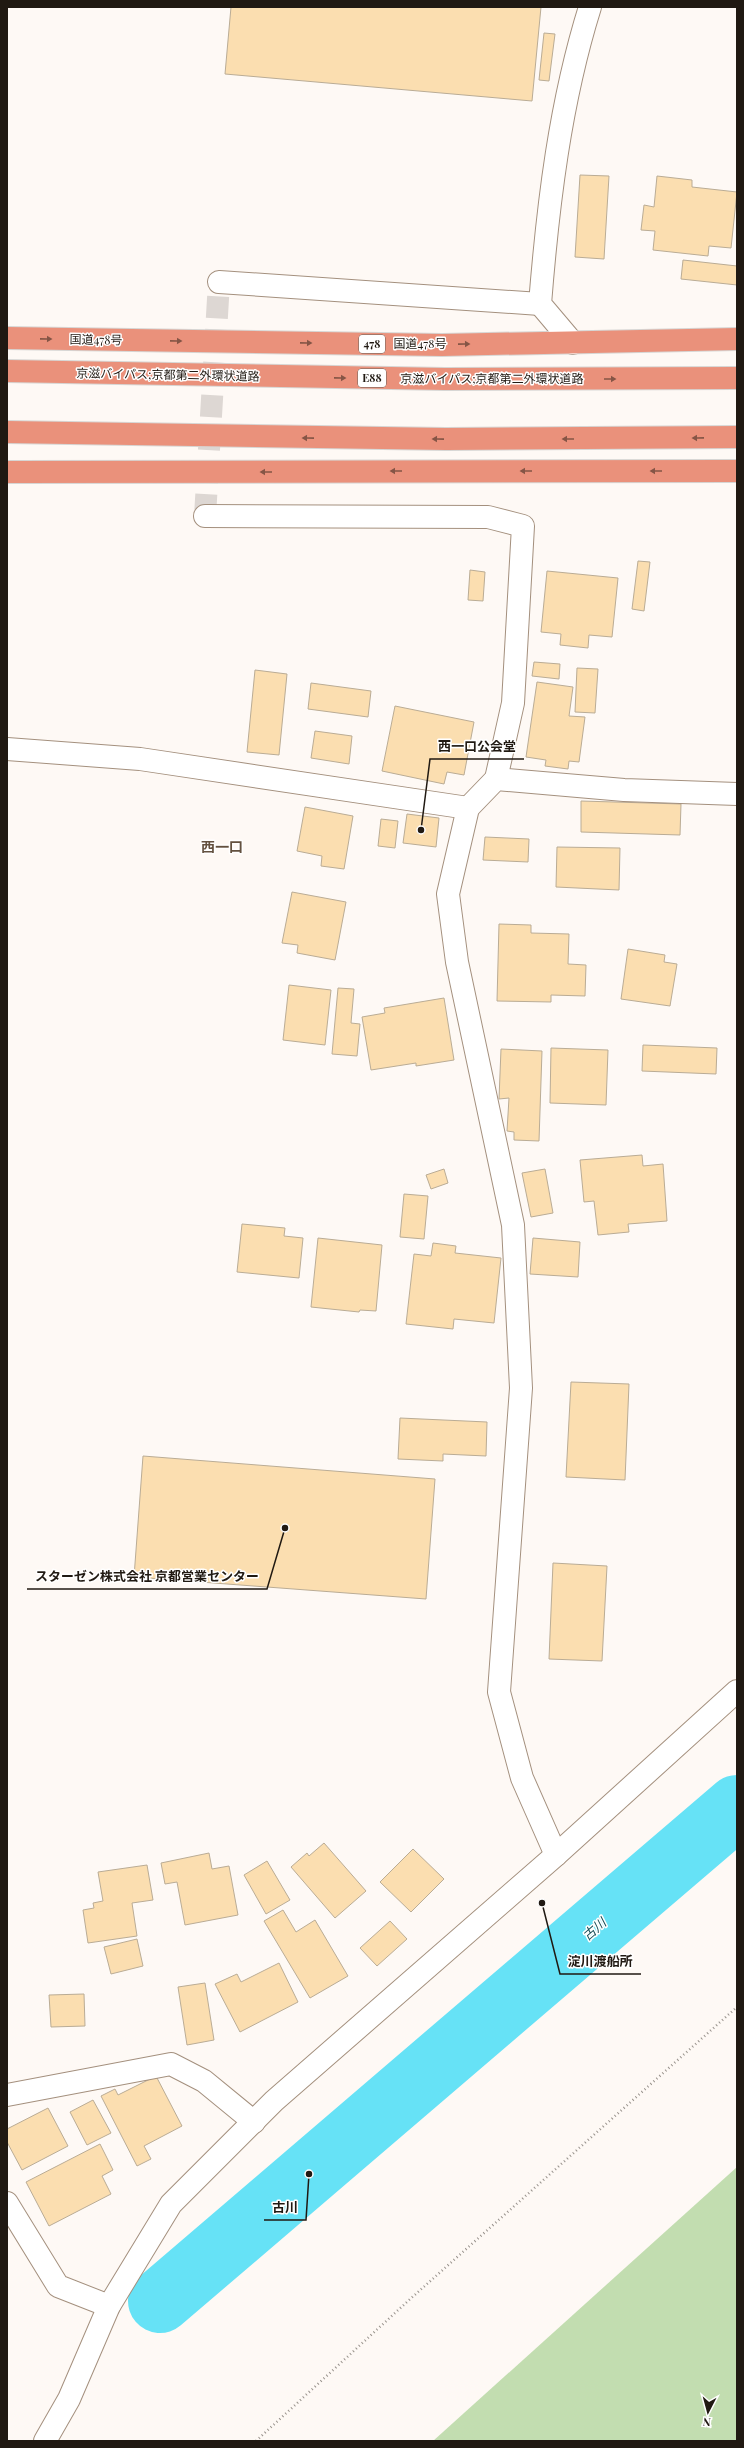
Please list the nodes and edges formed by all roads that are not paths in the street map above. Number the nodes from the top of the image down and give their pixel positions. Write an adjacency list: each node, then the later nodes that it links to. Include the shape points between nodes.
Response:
1 (590, 7): 3 (street, via 579,43 558,148 544,251)
2 (219, 282): 3 (street)
3 (540, 304): 6 (street)
4 (7, 338): 6 (highway, 国道478号 / 478, one-way to 6, via 442,345)
5 (737, 339): 6 (highway, 国道478号 / 478)
6 (573, 343)
7 (7, 372): 8 (highway, 京滋バイパス;京都第二外環状道路 / E88, one-way to 8, bridge, via 445,379)
8 (737, 378)
9 (7, 432): 10 (highway, one-way to 9, bridge, via 446,439)
10 (737, 437)
11 (737, 470): 12 (highway, one-way to 12)
12 (7, 472)
13 (205, 516): 15 (street, via 488,517 523,526 512,703)
14 (7, 749): 17 (street, via 140,760)
15 (496, 779): 16 (street, via 624,790); 17 (street)
16 (737, 794)
17 (468, 808): 19 (street, via 448,894 457,962 513,1225 521,1388 499,1692 522,1778)
18 (737, 1691): 19 (street)
19 (556, 1856): 21 (street, via 274,2101)
20 (7, 2095): 21 (street, via 171,2064 204,2081)
21 (254, 2122): 23 (street, via 171,2204)
22 (7, 2203): 23 (street, via 58,2286)
23 (109, 2306): 24 (street, via 69,2399)
24 (45, 2441)

